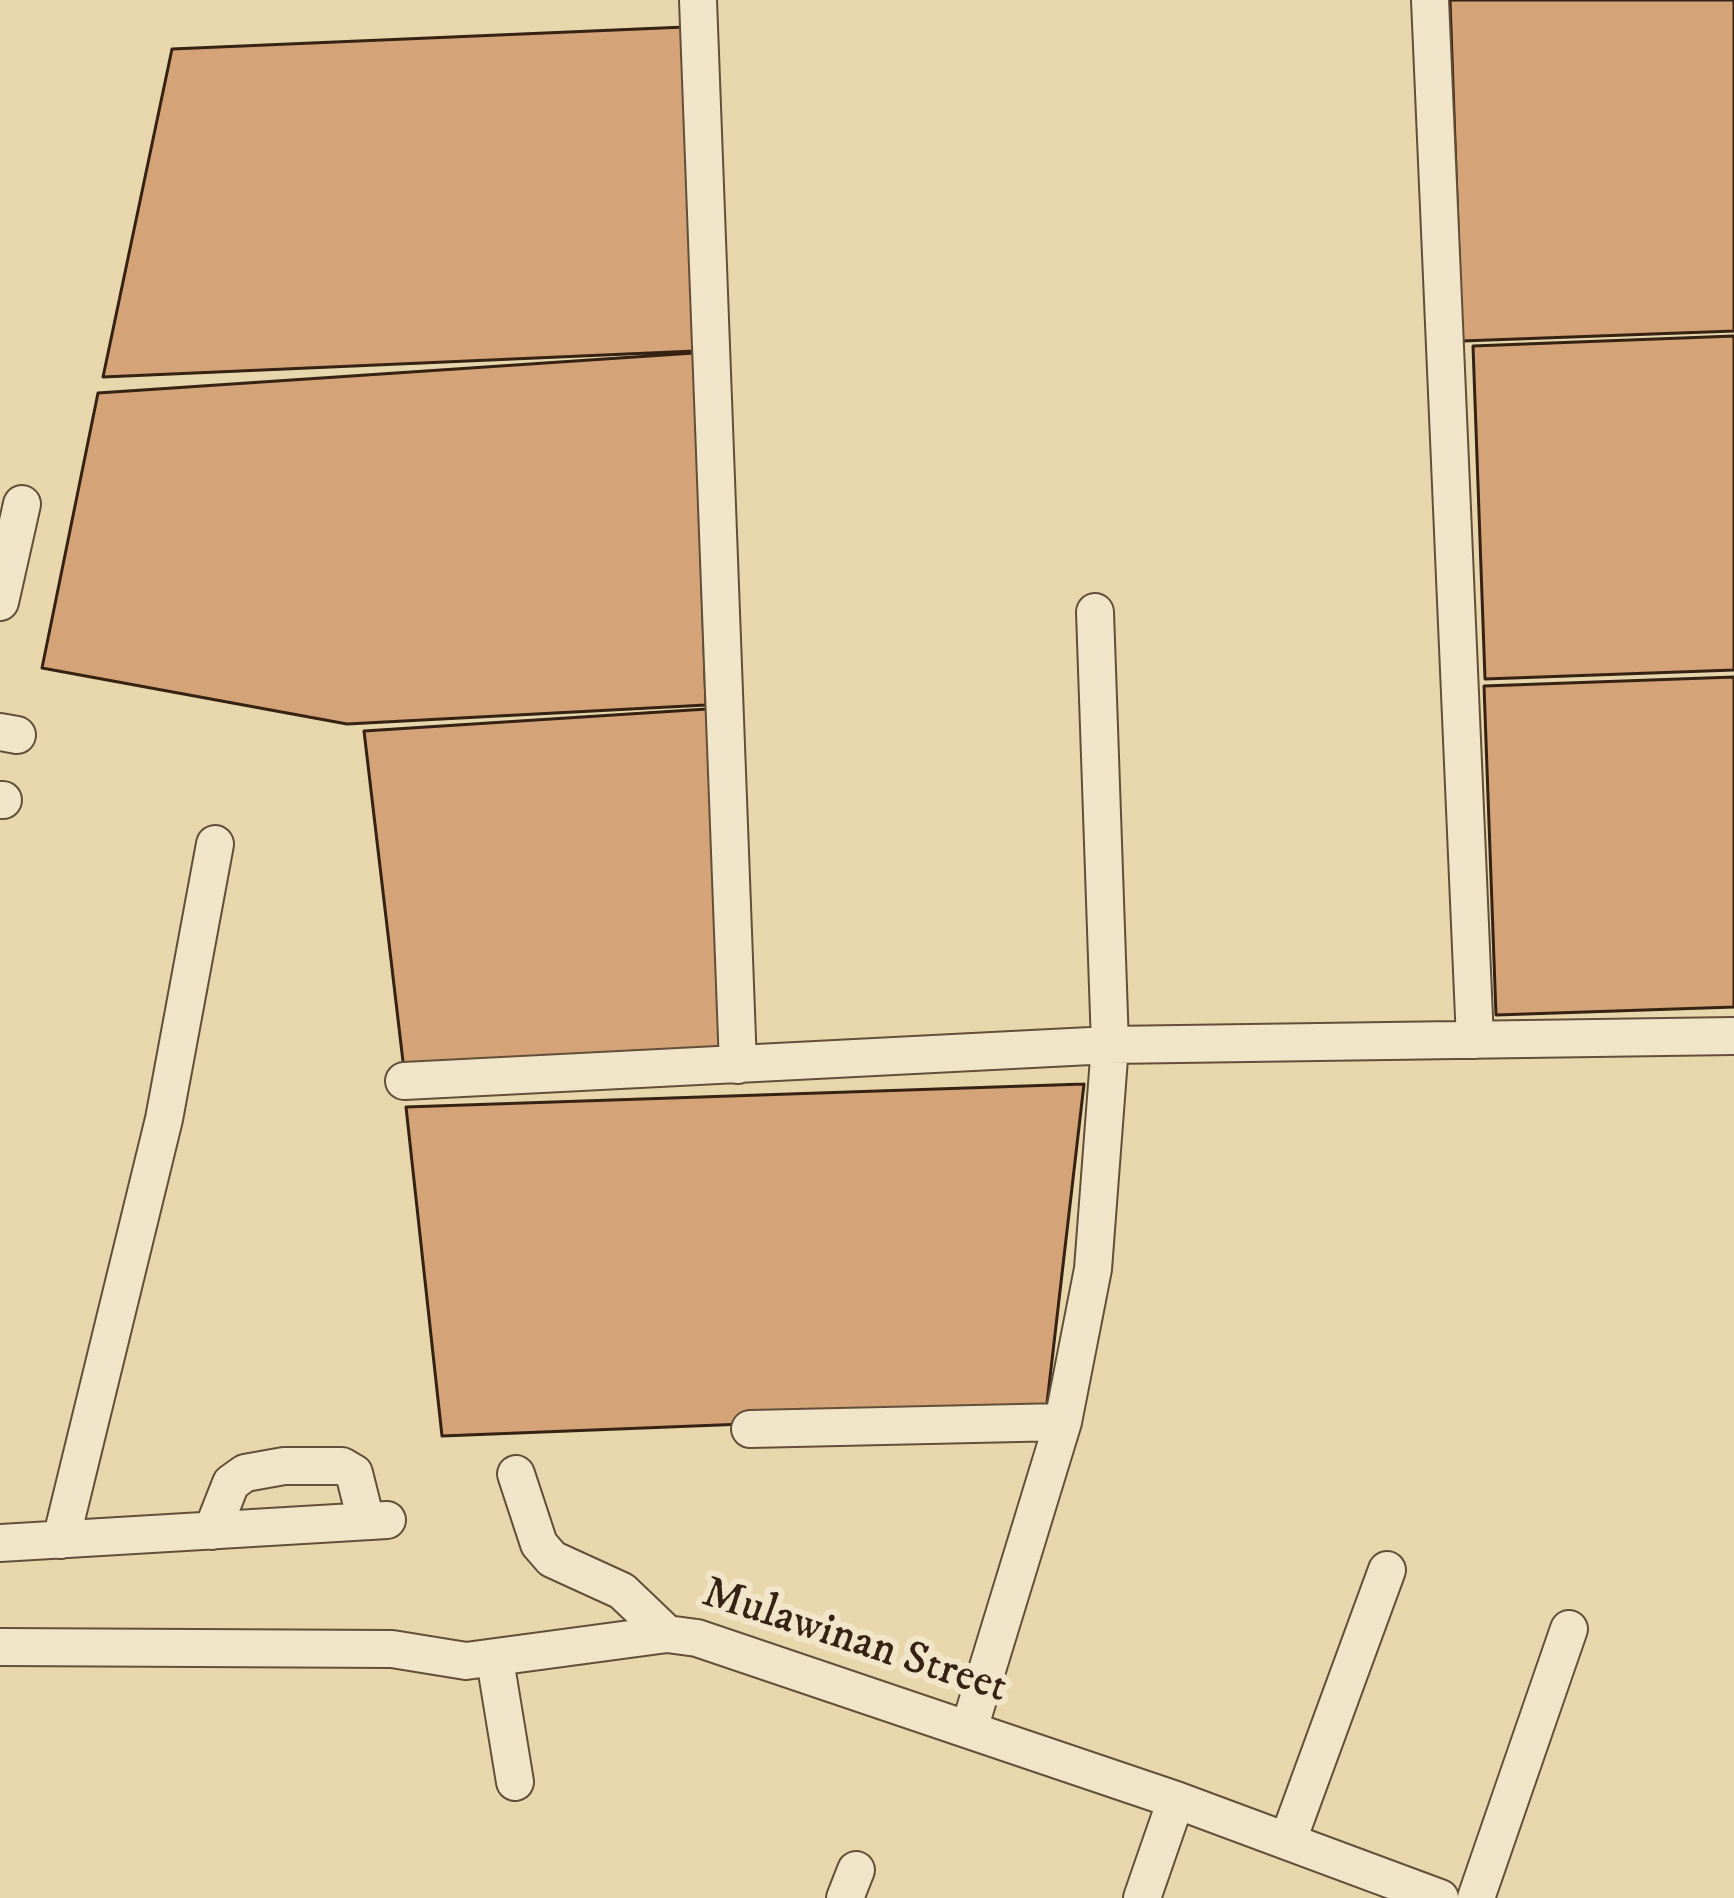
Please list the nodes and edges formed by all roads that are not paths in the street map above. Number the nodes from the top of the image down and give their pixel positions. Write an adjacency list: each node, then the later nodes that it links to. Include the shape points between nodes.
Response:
1 (698, 0): 10 (street)
2 (1430, 0): 8 (street)
3 (22, 504): 4 (street)
4 (0, 602)
5 (1095, 612): 9 (street)
6 (214, 844): 16 (street, via 164,1119)
7 (1734, 1036): 8 (street)
8 (1475, 1040): 9 (street)
9 (1109, 1045): 10 (street); 12 (street, via 1093,1268)
10 (738, 1066): 11 (street)
11 (404, 1081)
12 (1064, 1422): 13 (street); 23 (street)
13 (750, 1429)
14 (515, 1474): 20 (street, via 538,1544 552,1559 622,1591)
15 (212, 1531): 15 (street, via 376,1521 355,1473 284,1466 231,1483); 16 (street)
16 (61, 1540): 17 (street)
17 (0, 1544)
18 (1388, 1570): 26 (street)
19 (1570, 1629): 29 (street)
20 (667, 1634): 22 (street, Mulawinan Street); 23 (street, Mulawinan Street, via 724,1645)
21 (0, 1647): 22 (street, Mulawinan Street, via 392,1649)
22 (495, 1660): 24 (street)
23 (969, 1729): 25 (street, Mulawinan Street)
24 (515, 1781)
25 (1176, 1800): 26 (street, Mulawinan Street); 27 (street)
26 (1288, 1840): 28 (street, Mulawinan Street)
27 (1142, 1898)
28 (1440, 1898)
29 (1476, 1898)

